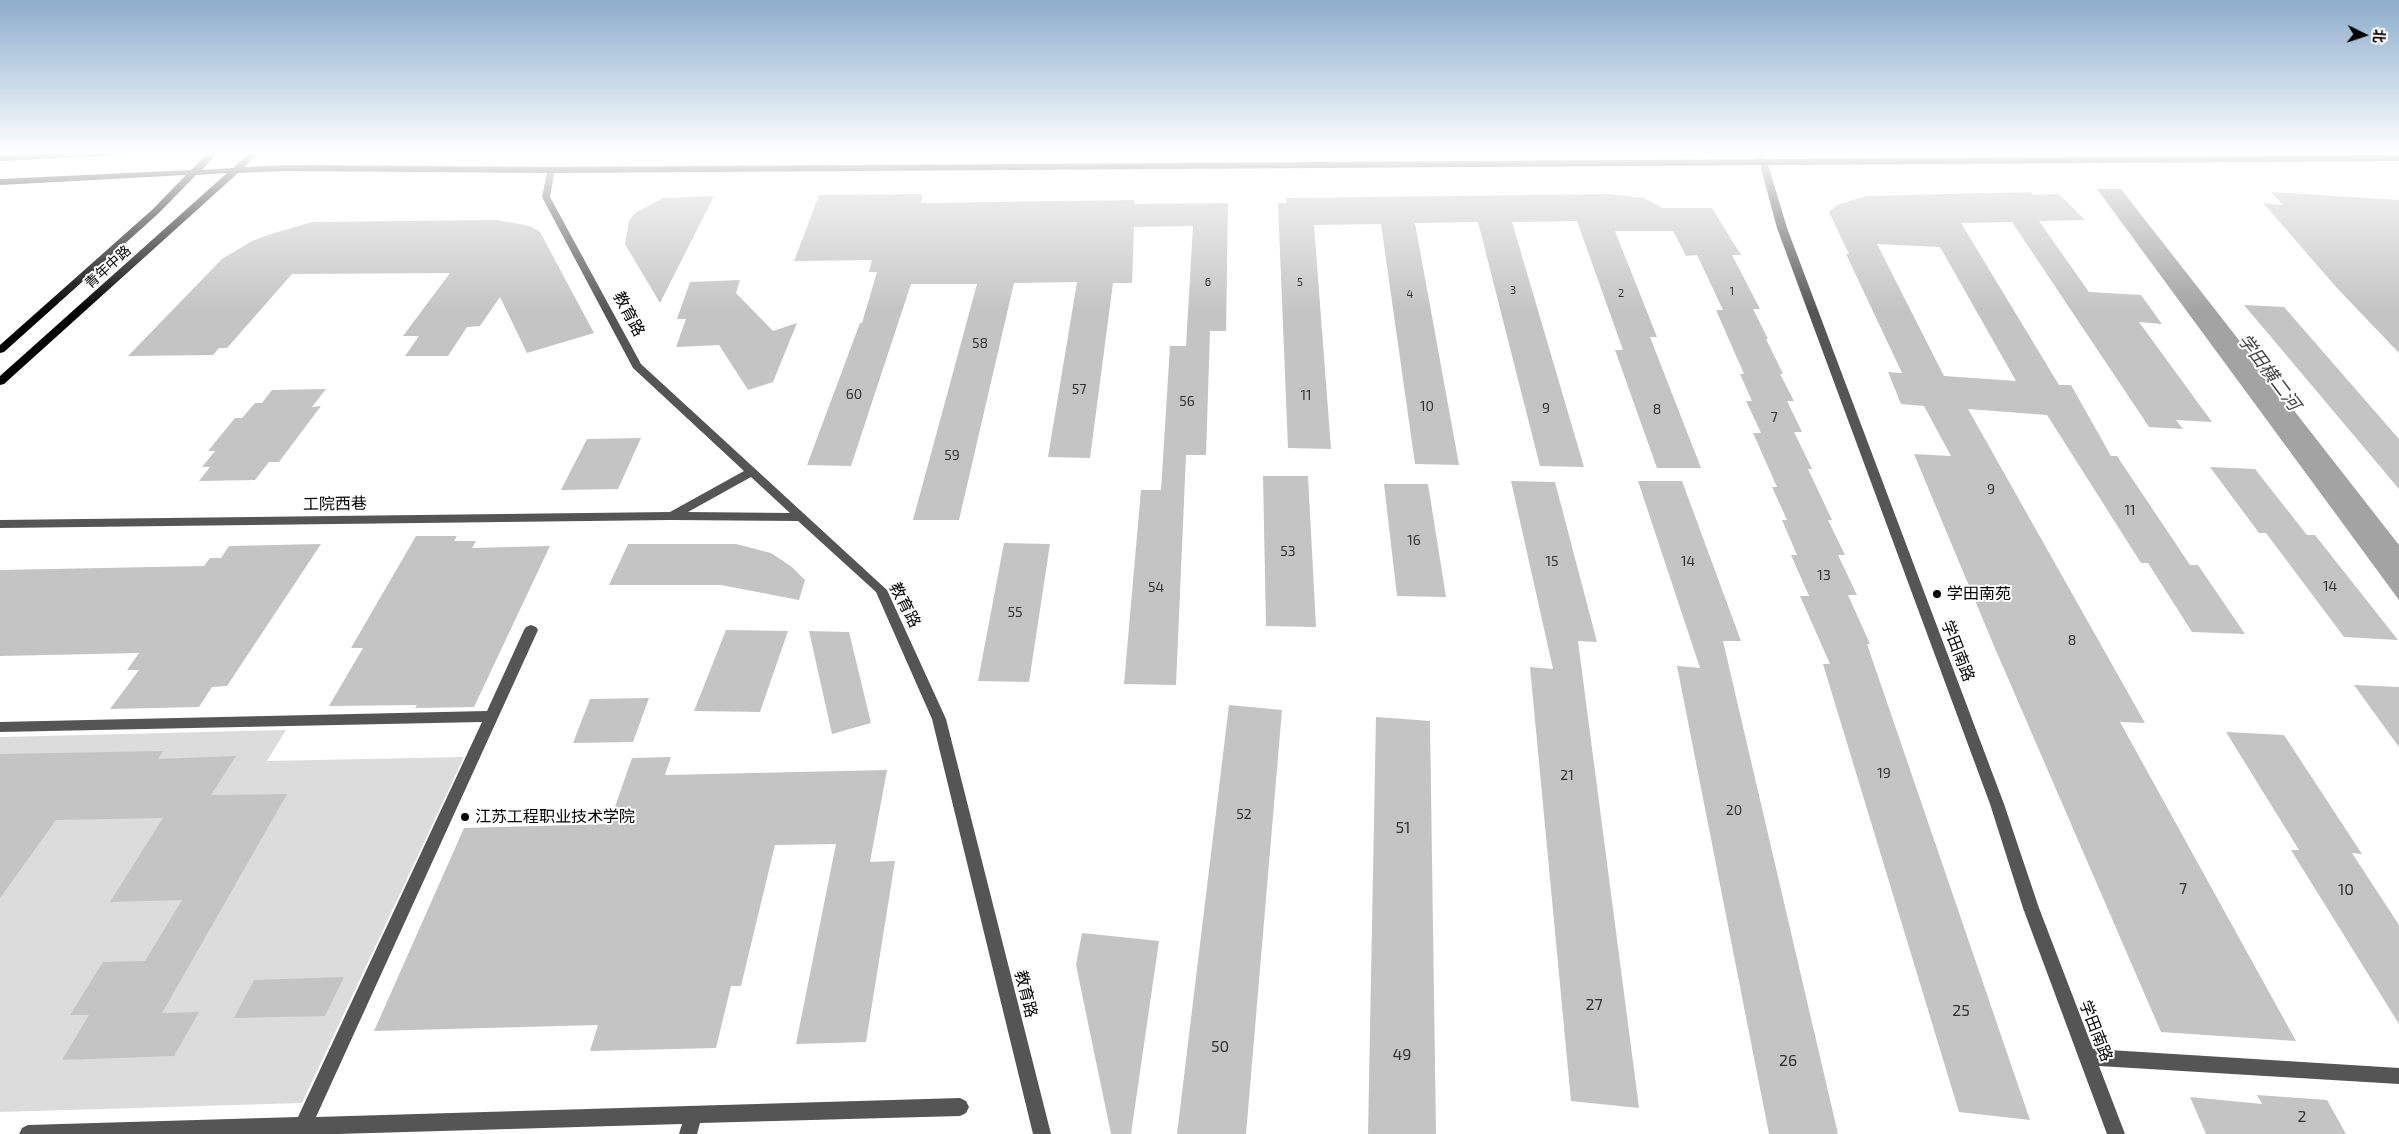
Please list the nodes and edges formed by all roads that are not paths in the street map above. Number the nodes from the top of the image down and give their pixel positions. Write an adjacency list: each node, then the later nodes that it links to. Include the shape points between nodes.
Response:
1 (162, 205): 5 (main road, 青年中路)
2 (198, 205): 6 (main road, 青年中路)
3 (550, 205): 7 (street, 教育路, via 637,366)
4 (1775, 205): 14 (street, 学田南路, via 1998,804 2031,908)
5 (0, 350)
6 (0, 382)
7 (750, 472): 8 (street); 9 (street, 教育路)
8 (671, 516): 9 (street, 工院西巷); 10 (street, 工院西巷)
9 (800, 517): 22 (street, 教育路, via 881,590 939,719)
10 (0, 524)
11 (531, 630): 12 (street)
12 (492, 716): 13 (street); 18 (street)
13 (0, 727)
14 (2087, 1058): 15 (street); 23 (street, 学田南路)
15 (2399, 1076)
16 (960, 1107): 17 (street)
17 (693, 1115): 18 (street); 21 (street)
18 (303, 1126): 20 (street)
19 (28, 1134): 20 (street)
20 (53, 1134)
21 (688, 1134)
22 (1042, 1134)
23 (2116, 1134)

